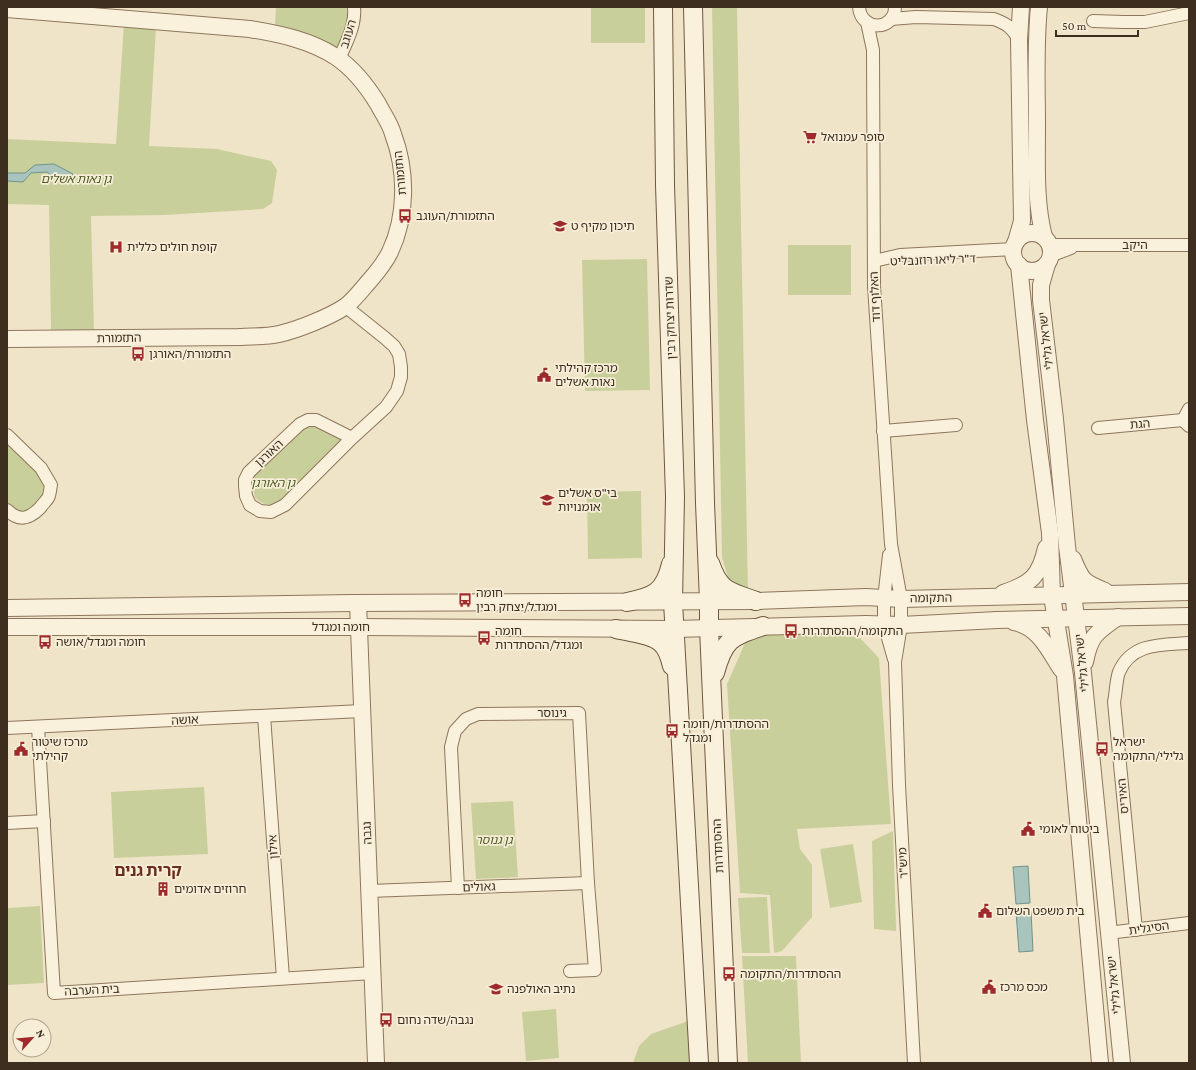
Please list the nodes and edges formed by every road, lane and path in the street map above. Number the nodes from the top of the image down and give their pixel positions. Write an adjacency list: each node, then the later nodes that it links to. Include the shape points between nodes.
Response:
1 (354, 7): 15 (street, העוגב, via 353,24)
2 (663, 7): 33 (main road, שדרות יצחק רבין, via 665,185 675,497)
3 (693, 7): 34 (main road)
4 (859, 7): 11 (street, האלוף דוד, via 862,18)
5 (895, 7): 12 (street, האלוף דוד, via 894,15)
6 (1021, 7): 13 (street, ישראל גלילי)
7 (1039, 7): 17 (street, via 1036,35 1039,219)
8 (7, 9): 15 (street, התזמורת, via 272,33 310,44)
9 (1189, 13): 10 (street, via 1145,22)
10 (1093, 21)
11 (867, 22): 12 (street, via 871,25); 14 (street, האלוף דוד)
12 (887, 22): 13 (street, via 916,17 994,19 1006,23); 14 (street, האלוף דוד)
13 (1019, 40): 18 (street, ישראל גלילי, via 1022,221)
14 (873, 50): 19 (street, האלוף דוד)
15 (339, 60): 20 (street, התזמורת, via 358,76 393,132 403,184 398,232 389,254 364,288)
16 (1189, 245): 17 (street, היקב, via 1081,246)
17 (1048, 250): 18 (street, via 1042,268 1036,270 1024,268); 18 (street, via 1039,234 1029,233 1019,238); 32 (street, ישראל גלילי, via 1041,285 1041,300)
18 (1016, 253): 19 (street, ד"ר ליאו רוזנבליט, via 900,255); 30 (street, ישראל גלילי)
19 (874, 261): 26 (street, האלוף דוד)
20 (345, 306): 21 (street, התזמורת, via 322,318 277,334 240,337); 28 (street, האורגן, via 390,342 398,354 401,367 398,391 386,407)
21 (7, 339)
22 (1189, 409): 23 (street)
23 (1186, 423): 25 (street, הגת)
24 (956, 425): 26 (street)
25 (1098, 428)
26 (883, 431): 31 (street, האלוף דוד)
27 (7, 435): 29 (street, via 42,468 51,486 48,498 34,514 18,518)
28 (352, 438): 28 (street, האורגן, via 316,420 300,424 249,472 245,486 250,505 260,511 271,512 285,505)
29 (7, 510)
30 (1050, 533): 38 (street, ישראל גלילי); 39 (street, via 1043,563 1038,572 1018,588)
31 (891, 544): 40 (street, האלוף דוד); 41 (street, האלוף דוד)
32 (1067, 546): 36 (street, via 1078,573 1086,583); 37 (street, ישראל גלילי)
33 (674, 550): 44 (main road, via 667,578 662,586 646,598); 45 (main road, שדרות יצחק רבין)
34 (707, 556): 42 (main road); 43 (main road, via 718,582 726,590)
35 (1189, 592): 36 (street, התקומה)
36 (1111, 593): 37 (street, התקומה)
37 (1073, 595): 38 (street, התקומה); 50 (street, ישראל גלילי)
38 (1052, 596): 39 (street, התקומה); 51 (street, ישראל גלילי)
39 (989, 597): 41 (street, התקומה)
40 (884, 599): 41 (street, התקומה); 43 (street, התקומה, via 866,597); 53 (street, האלוף דוד)
41 (900, 599): 54 (street, מיש"ר)
42 (709, 601): 43 (street, התקומה); 45 (street, התקומה); 58 (main road)
43 (756, 601)
44 (626, 602): 45 (street, חומה ומגדל); 46 (street, חומה ומגדל)
45 (673, 602): 60 (main road, שדרות יצחק רבין)
46 (358, 603): 47 (street, חומה ומגדל); 57 (street, נגבה)
47 (7, 608)
48 (1189, 616): 49 (street, התקומה)
49 (1118, 617): 50 (street, התקומה); 63 (street, via 1096,633 1090,641)
50 (1076, 618): 51 (street, התקומה); 63 (street, ישראל גלילי)
51 (1055, 619): 52 (street, התקומה); 64 (street, ישראל גלילי)
52 (1000, 620): 54 (street, התקומה); 64 (street, via 1016,622 1041,637)
53 (884, 624): 54 (street, התקומה); 55 (street, התקומה); 62 (street, מיש"ר)
54 (901, 625): 62 (street, מיש"ר)
55 (763, 626): 58 (street, התקומה); 65 (main road, via 740,633 725,646)
56 (7, 627): 57 (street, חומה ומגדל)
57 (358, 627): 59 (street, חומה ומגדל); 67 (street, נגבה)
58 (708, 628): 60 (street, התקומה); 65 (main road, ההסתדרות)
59 (616, 629): 60 (street, חומה ומגדל); 66 (main road, via 648,636 661,642 667,651)
60 (674, 630): 66 (main road)
61 (1189, 643): 77 (street, האיריס, via 1147,646 1131,656 1119,672 1114,702)
62 (895, 662): 85 (street, מיש"ר)
63 (1083, 673): 78 (street, ישראל גלילי)
64 (1065, 676): 86 (street, ישראל גלילי)
65 (711, 685): 84 (main road, ההסתדרות)
66 (678, 692): 83 (main road)
67 (362, 711): 68 (street, אושה); 75 (street, נגבה)
68 (264, 716): 69 (street, אושה); 81 (street, אילון)
69 (38, 727): 70 (street, אושה); 71 (street, בית הערבה)
70 (7, 728)
71 (44, 821): 72 (street); 81 (street, בית הערבה, via 54,993)
72 (7, 823)
73 (588, 882): 74 (street, גאולים); 74 (street, גינוסר, via 579,713 498,713 478,714 466,719 455,731 452,747); 79 (street, גינוסר, via 595,970)
74 (458, 888): 75 (street, גאולים)
75 (369, 891): 80 (street, נגבה)
76 (1189, 922): 77 (street, הסיגלית)
77 (1136, 930): 78 (street, הסיגלית)
78 (1108, 933): 87 (street, ישראל גלילי)
79 (570, 971)
80 (373, 973): 81 (street, בית הערבה); 82 (street, נגבה)
81 (283, 978)
82 (376, 1063)
83 (699, 1063)
84 (728, 1063)
85 (914, 1063)
86 (1100, 1063)
87 (1122, 1063)

